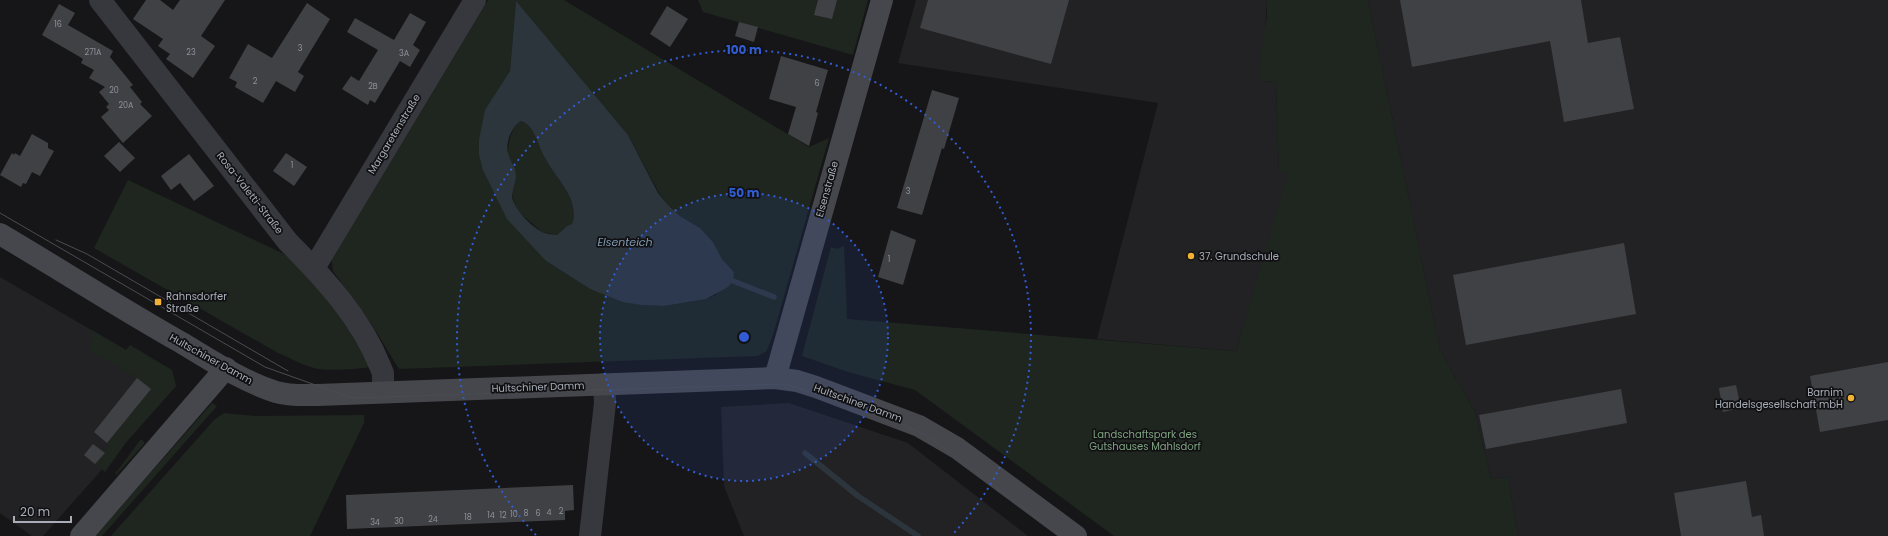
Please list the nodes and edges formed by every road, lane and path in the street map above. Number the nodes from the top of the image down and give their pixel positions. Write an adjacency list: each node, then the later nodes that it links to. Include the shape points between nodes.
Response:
1 (100, 0): 5 (street, Rosa-Valetti-Straße, via 288,242)
2 (475, 0): 5 (street, Margaretenstraße)
3 (882, 0): 7 (main road, Elsenstraße)
4 (0, 234): 6 (main road, Hultschiner Damm)
5 (314, 268): 9 (street, Rosa-Valetti-Straße, via 354,318 376,355 383,373)
6 (226, 368): 9 (main road, Hultschiner Damm, via 276,392 293,395); 10 (main road)
7 (775, 378): 8 (main road, Hultschiner Damm); 12 (main road, Hultschiner Damm, via 816,387 919,426 957,448)
8 (604, 384): 9 (main road, Hultschiner Damm); 11 (street, via 605,404)
9 (383, 392)
10 (81, 536)
11 (590, 536)
12 (1076, 536)

